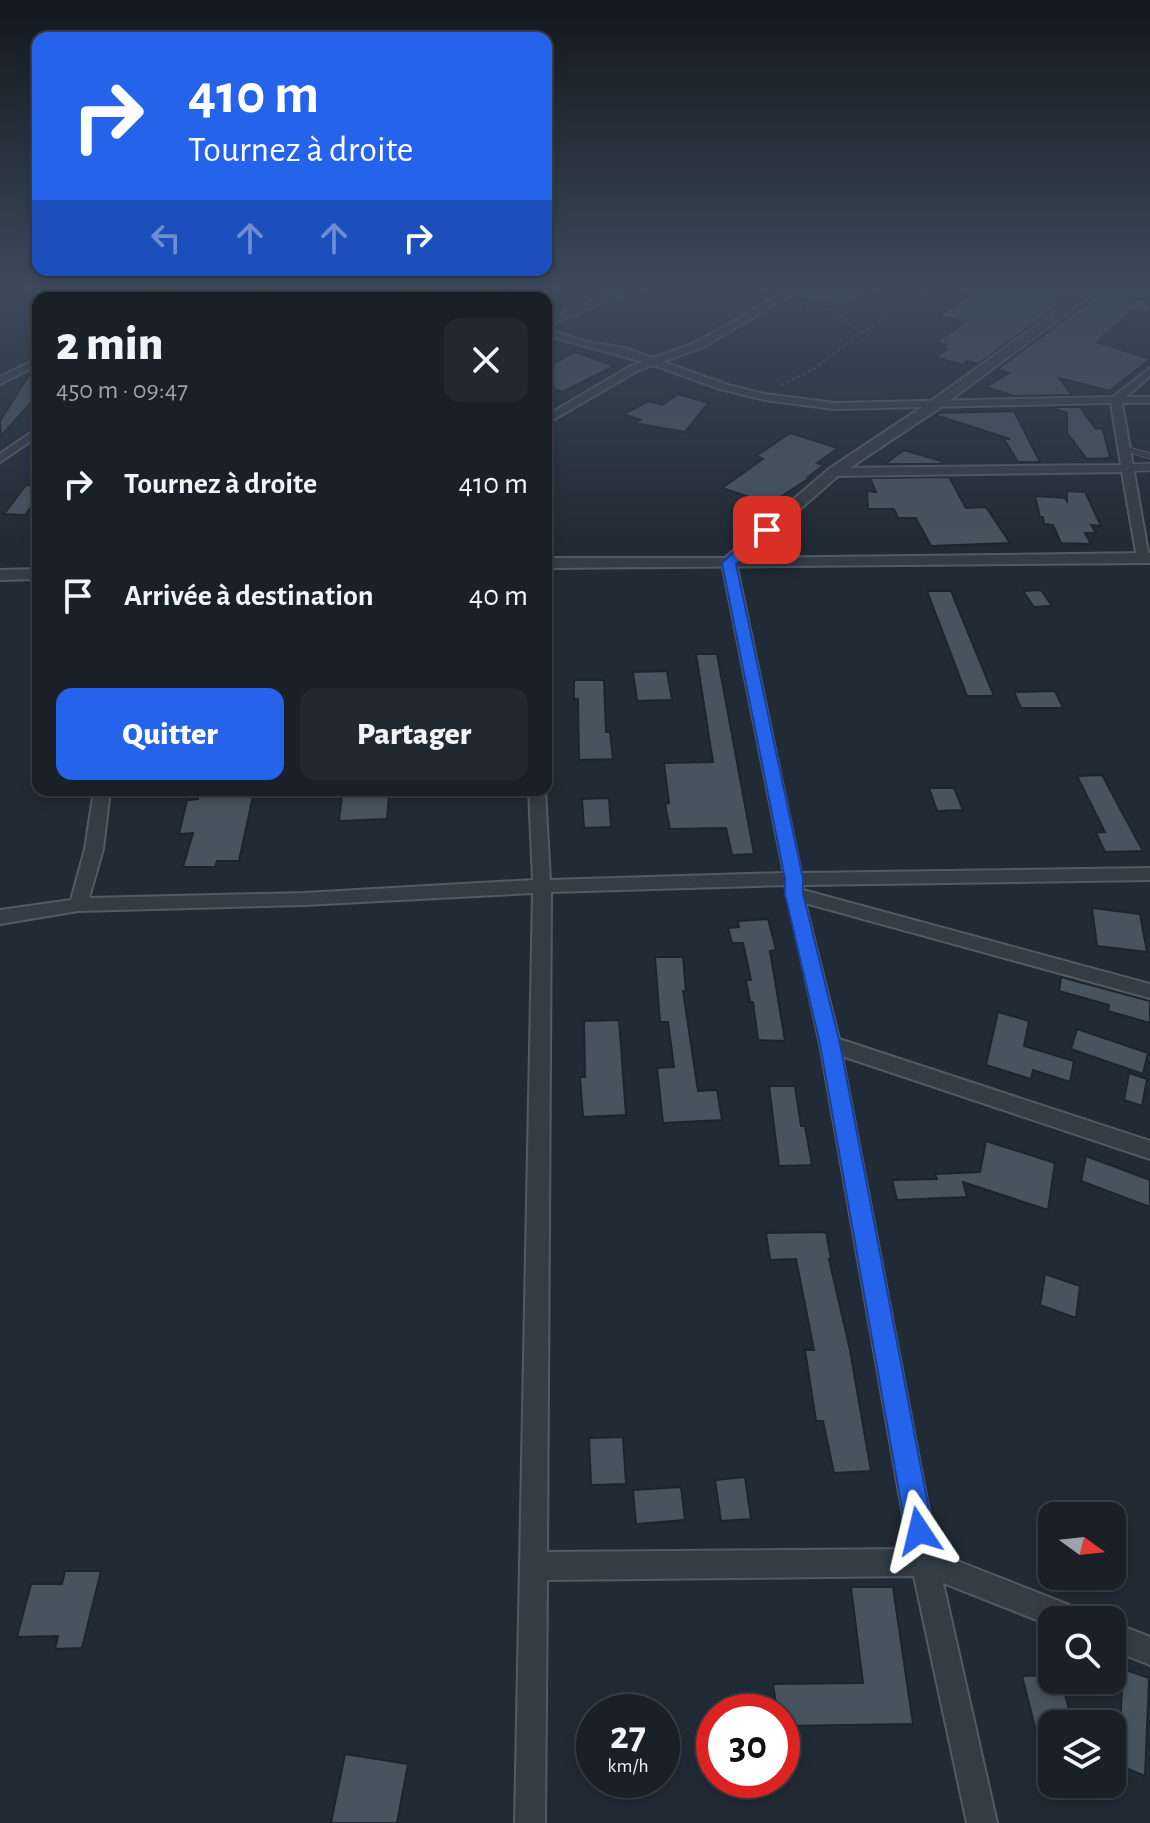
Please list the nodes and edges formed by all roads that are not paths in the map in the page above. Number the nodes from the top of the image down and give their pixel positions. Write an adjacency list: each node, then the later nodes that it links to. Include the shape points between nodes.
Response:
1 (19, 371): 6 (street)
2 (630, 371): 10 (street)
3 (680, 371): 9 (street, via 755,394 834,406)
4 (982, 371): 9 (street)
5 (1150, 371): 7 (street)
6 (0, 381)
7 (1116, 400): 8 (street); 9 (street); 14 (street)
8 (1150, 400)
9 (936, 404): 19 (street)
10 (552, 417)
11 (32, 435): 12 (street)
12 (18, 445): 13 (street); 16 (street)
13 (32, 445)
14 (1122, 448): 15 (lane); 18 (street)
15 (1150, 456)
16 (0, 459)
17 (1150, 467): 18 (lane)
18 (1125, 468): 19 (street); 20 (street)
19 (834, 472): 22 (street)
20 (1147, 558): 22 (street)
21 (552, 563): 22 (street)
22 (729, 563): 29 (street)
23 (32, 574): 24 (street)
24 (0, 575)
25 (101, 796): 30 (street)
26 (537, 796): 28 (street)
27 (1150, 874): 29 (street)
28 (542, 886): 29 (street); 30 (street); 36 (street)
29 (794, 886): 32 (street); 33 (street)
30 (78, 905): 31 (street)
31 (0, 917)
32 (1150, 991)
33 (830, 1044): 34 (street); 35 (street)
34 (1150, 1150)
35 (925, 1562): 36 (street); 37 (street); 41 (street)
36 (533, 1566): 40 (street)
37 (1038, 1607)
38 (1126, 1642): 39 (street)
39 (1150, 1651)
40 (530, 1823)
41 (982, 1823)

